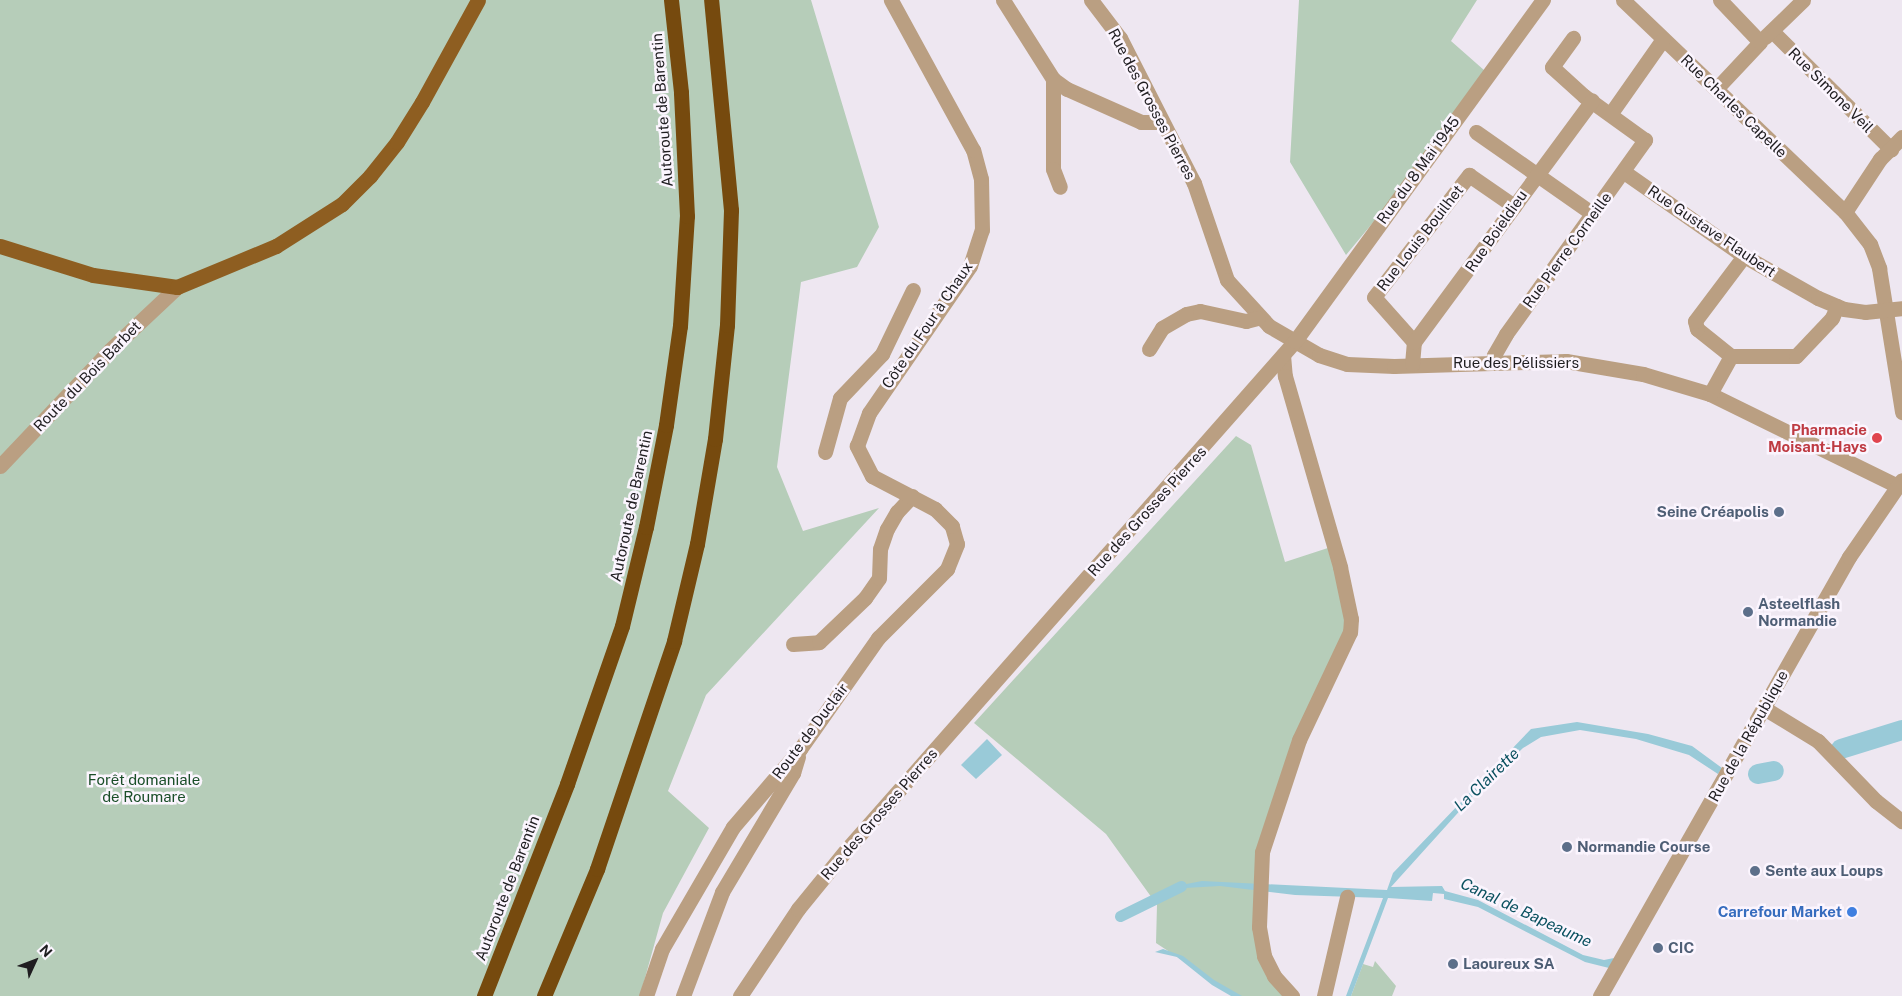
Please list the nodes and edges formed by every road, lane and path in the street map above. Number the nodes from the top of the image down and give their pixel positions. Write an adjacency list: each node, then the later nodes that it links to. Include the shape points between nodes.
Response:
1 (478, 0): 31 (main road, via 397,142 342,204 276,246)
2 (671, 0): 58 (highway, Autoroute de Barentin, via 681,92 687,216 680,326 664,434 622,626 567,784)
3 (712, 0): 59 (highway, via 731,210 727,325 715,439 699,535 671,650 597,869)
4 (891, 0): 45 (street, Côte du Four à Chaux, via 962,125 978,169 984,203 982,230 970,266)
5 (1003, 0): 15 (street)
6 (1091, 0): 19 (street, Rue des Grosses Pierres, via 1120,38)
7 (1543, 0): 37 (street, Rue du 8 Mai 1945)
8 (1622, 0): 13 (street, Rue Charles Capelle)
9 (1720, 0): 14 (street)
10 (1803, 0): 11 (street)
11 (1772, 31): 14 (street); 22 (street, Rue Simone Veil)
12 (1573, 38): 17 (street, via 1552,67)
13 (1663, 39): 16 (street, Rue Charles Capelle); 18 (street)
14 (1760, 42): 16 (street)
15 (1053, 79): 19 (street, via 1067,89 1141,122); 25 (street, via 1053,169)
16 (1716, 88): 27 (street, Rue Charles Capelle)
17 (1592, 101): 18 (street); 24 (street, Rue Boieldieu)
18 (1611, 114): 23 (street, Rue Pierre Corneille, via 1645,140)
19 (1162, 122): 36 (street, Rue des Grosses Pierres, via 1205,210 1227,280)
20 (1476, 132): 24 (street)
21 (1902, 138): 22 (street)
22 (1891, 148): 27 (street)
23 (1624, 172): 28 (street, Rue Pierre Corneille); 30 (street, Rue Gustave Flaubert)
24 (1536, 174): 26 (street, Rue Boieldieu); 28 (street)
25 (1060, 187)
26 (1514, 206): 38 (street, Rue Boieldieu); 38 (street, Rue Louis Bouilhet, via 1469,175 1374,297)
27 (1846, 212): 35 (street, Rue Charles Capelle, via 1870,244 1879,268)
28 (1593, 214): 43 (street, Rue Pierre Corneille, via 1506,334 1494,355)
29 (0, 246): 31 (main road, via 93,275)
30 (1744, 256): 33 (street, Rue Gustave Flaubert); 42 (street, via 1695,321 1697,329)
31 (176, 287): 49 (street, Route du Bois Barbet, via 110,350)
32 (914, 290): 40 (street)
33 (1837, 306): 35 (street, Rue Gustave Flaubert, via 1865,312); 42 (street, via 1832,318 1796,356)
34 (1902, 308): 35 (street, Rue Gustave Flaubert)
35 (1886, 309): 47 (street, Rue Charles Capelle)
36 (1258, 318): 37 (street, Rue des Grosses Pierres); 39 (street, via 1246,321 1200,310 1186,314 1162,328)
37 (1295, 341): 41 (street, Rue des Grosses Pierres); 44 (street, Rue des Pélissiers, via 1319,356 1347,364)
38 (1414, 342): 44 (street)
39 (1149, 350)
40 (882, 354): 45 (street); 48 (street, via 840,398)
41 (1283, 354): 57 (street, Rue des Grosses Pierres, via 847,849 798,909); 62 (street, via 1285,376 1340,567 1351,619 1350,632 1299,740 1262,852 1259,927 1264,956 1274,976)
42 (1731, 356): 46 (street)
43 (1495, 362): 44 (street, Rue des Pélissiers); 46 (street, Rue des Pélissiers, via 1588,363 1643,374)
44 (1412, 364)
45 (899, 368): 51 (street, Côte du Four à Chaux, via 869,413 857,446 872,476)
46 (1710, 394): 50 (street, Rue des Pélissiers)
47 (1902, 412)
48 (825, 452)
49 (0, 466)
50 (1900, 483): 53 (street, Rue de la République, via 1849,557)
51 (909, 495): 52 (street, via 887,529 880,549 879,578 865,598 819,642); 54 (street, Route de Duclair, via 935,509 952,526 957,544 947,569 878,638)
52 (793, 644)
53 (1764, 708): 55 (street, via 1818,741 1876,801); 64 (street, Rue de la République)
54 (800, 749): 60 (street, Route de Duclair, via 733,827 662,949); 61 (street, via 793,773 722,892)
55 (1902, 821)
56 (1347, 898): 63 (street)
57 (743, 995)
58 (484, 996)
59 (544, 996)
60 (646, 996)
61 (683, 996)
62 (1292, 996)
63 (1324, 996)
64 (1600, 996)

